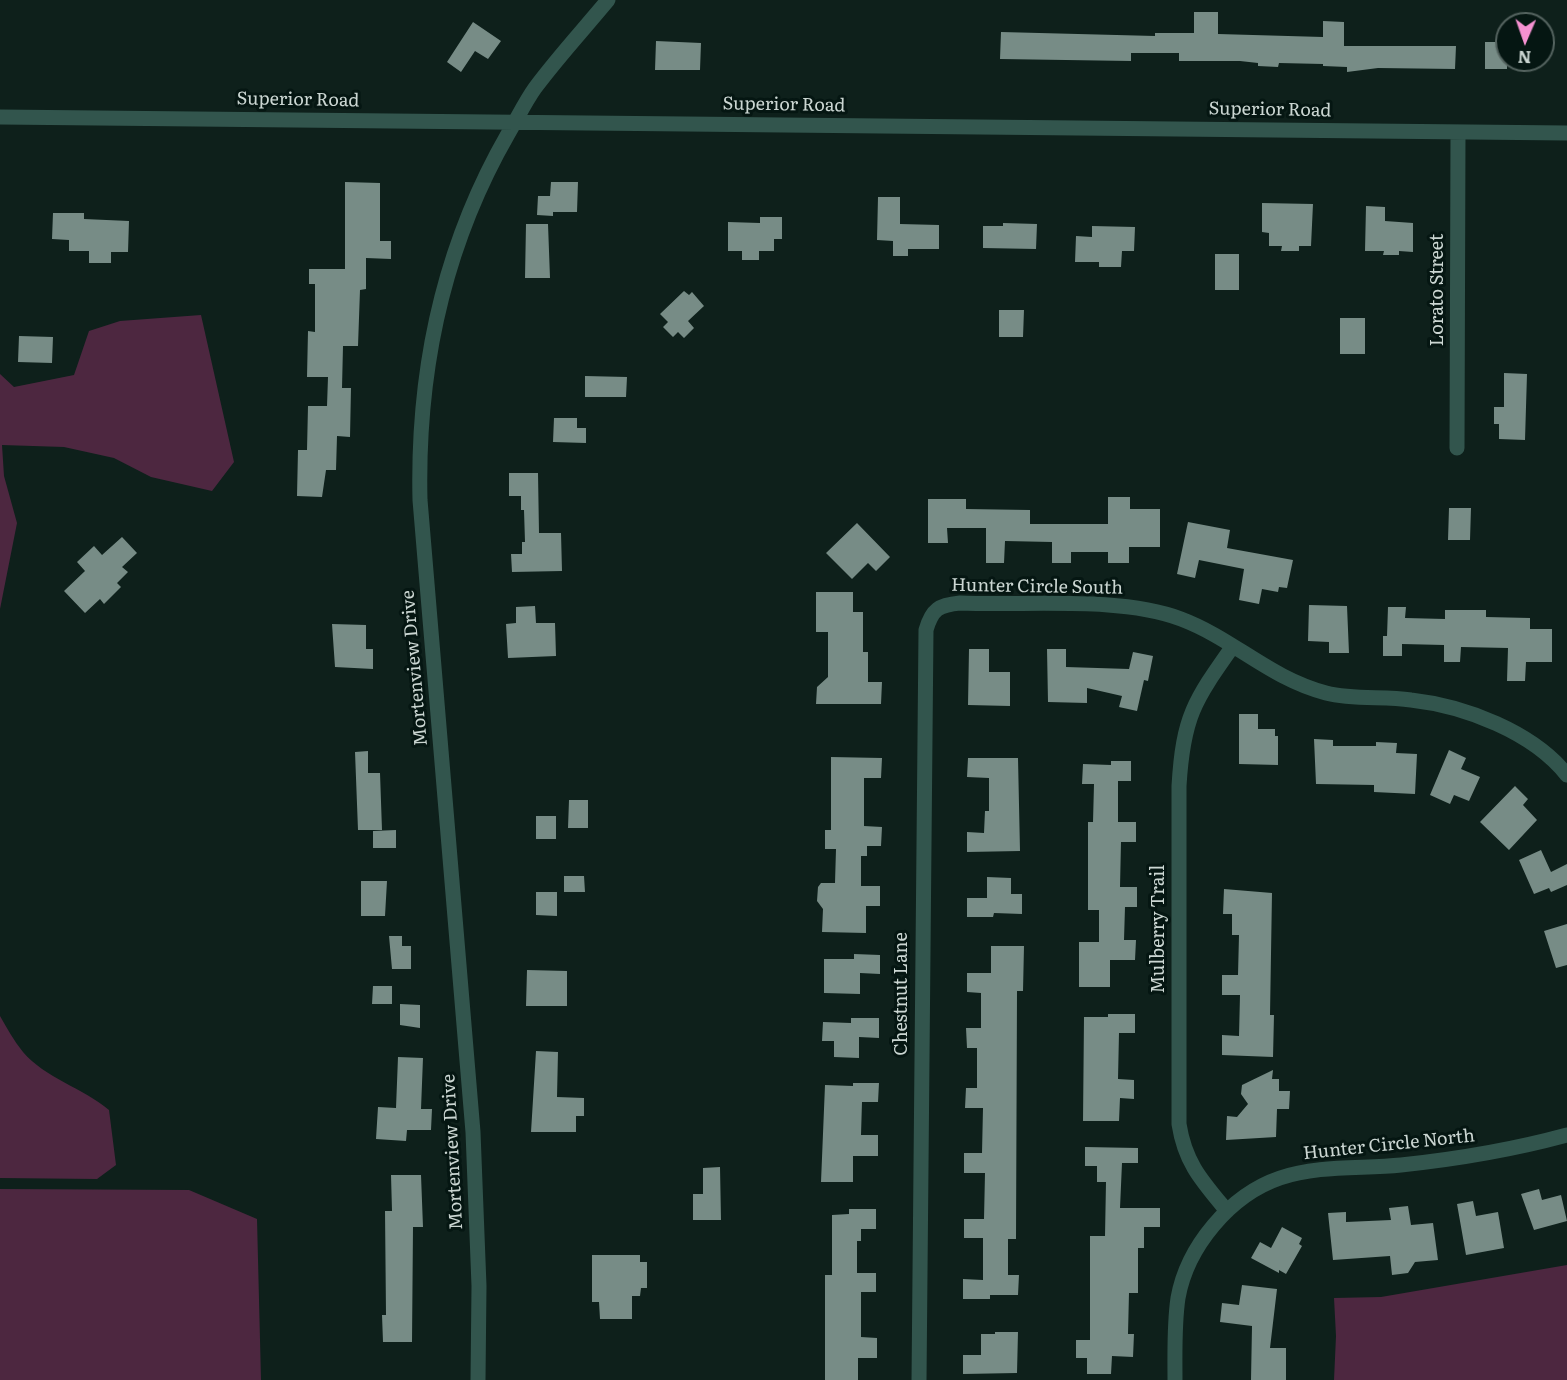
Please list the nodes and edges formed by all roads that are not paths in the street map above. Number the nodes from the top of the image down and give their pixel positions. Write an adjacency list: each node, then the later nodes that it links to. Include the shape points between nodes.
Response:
1 (608, 0): 3 (street, Mortenview Drive, via 534,89)
2 (0, 117): 3 (street, Superior Road)
3 (516, 121): 4 (street, Superior Road); 13 (street, Mortenview Drive, via 478,192 446,280 428,360 419,449 424,551 474,1145)
4 (1458, 132): 5 (street, Superior Road); 6 (street, Lorato Street)
5 (1567, 133)
6 (1457, 448)
7 (934, 610): 8 (street, Hunter Circle South, via 960,603 1130,608 1180,619); 14 (street, Chestnut Lane, via 926,630)
8 (1233, 646): 9 (street, Hunter Circle South, via 1284,678 1326,693 1363,699 1410,699 1468,712); 12 (street, Mulberry Trail, via 1203,687 1189,717 1182,739 1179,786 1179,1124 1194,1171)
9 (1562, 757): 10 (street, Hunter Circle South)
10 (1567, 775)
11 (1567, 1135): 12 (street, Hunter Circle North, via 1447,1160 1320,1170 1280,1178)
12 (1227, 1211): 15 (street, Hunter Circle North, via 1200,1244 1182,1285 1175,1328)
13 (478, 1380)
14 (919, 1380)
15 (1175, 1380)

